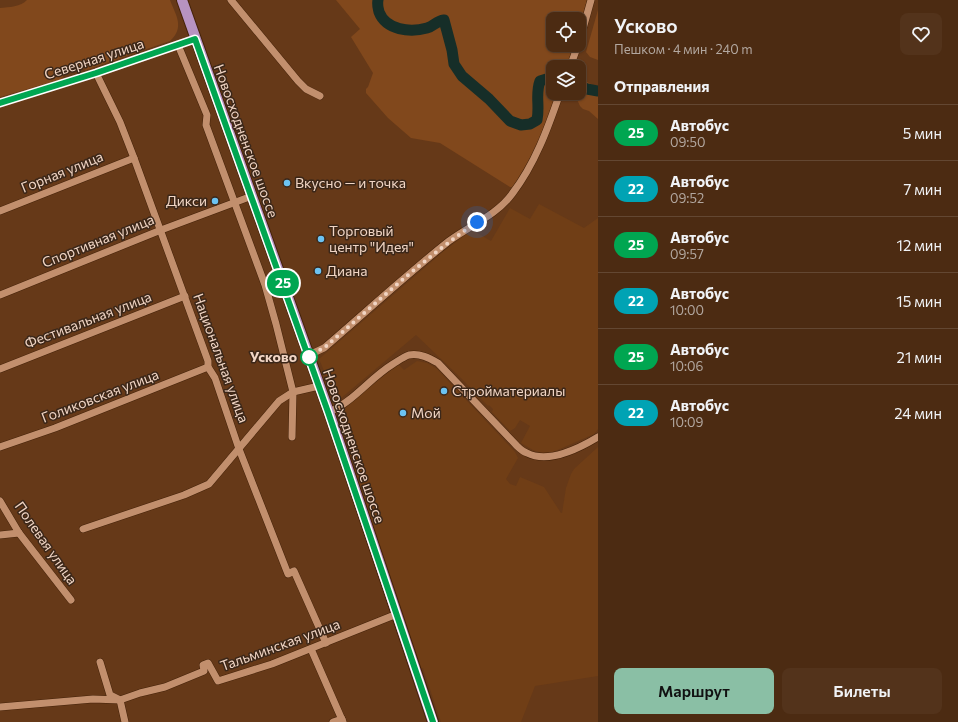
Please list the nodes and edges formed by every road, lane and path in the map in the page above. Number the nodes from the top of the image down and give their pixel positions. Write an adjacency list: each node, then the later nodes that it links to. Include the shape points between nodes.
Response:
1 (182, 0): 5 (main road, Новосходненское шоссе)
2 (231, 0): 8 (street, via 298,82)
3 (591, 0): 4 (street)
4 (586, 18)
5 (195, 39): 6 (street, Северная улица); 12 (main road, Новосходненское шоссе)
6 (178, 45): 7 (street, Северная улица); 13 (street, via 207,115 206,125)
7 (96, 73): 10 (street, Северная улица); 11 (street, Национальная улица)
8 (320, 96)
9 (558, 100): 18 (street, via 547,131 532,162 510,197 438,250 324,348)
10 (0, 103)
11 (134, 158): 14 (street, Горная улица); 15 (street, Национальная улица)
12 (252, 196): 13 (street, Спортивная улица); 18 (main road, Новосходненское шоссе)
13 (235, 203): 15 (street, Спортивная улица); 22 (street, via 265,284)
14 (0, 211)
15 (161, 230): 16 (street, Спортивная улица); 17 (street, Национальная улица)
16 (0, 295)
17 (185, 296): 19 (street, Национальная улица); 20 (street, Фестивальная улица)
18 (309, 355): 21 (main road, Новосходненское шоссе)
19 (208, 367): 26 (street, Голиковская улица, via 55,428); 27 (street, Национальная улица, via 215,378)
20 (0, 369)
21 (319, 386): 22 (street); 23 (main road, Новосходненское шоссе)
22 (292, 392): 24 (street); 27 (street, via 279,401)
23 (328, 412): 25 (street, via 343,404 387,367 409,355 419,355 438,363 517,446 528,454 540,457 554,456); 33 (main road, Новосходненское шоссе)
24 (292, 437)
25 (598, 437)
26 (0, 447)
27 (239, 449): 29 (street, via 209,484); 34 (street, Национальная улица, via 288,574 294,571)
28 (0, 501): 30 (street, Полевая улица)
29 (84, 529)
30 (19, 533): 31 (street); 32 (street, Полевая улица)
31 (0, 535)
32 (71, 600)
33 (396, 614): 34 (street, Тальминская улица); 42 (main road, Новосходненское шоссе)
34 (326, 643): 35 (street, Тальминская улица)
35 (311, 649): 37 (street, Тальминская улица, via 218,681 208,664 203,665 204,671 165,687); 39 (street)
36 (100, 662): 37 (street, via 110,695)
37 (120, 700): 38 (street); 40 (street)
38 (0, 707)
39 (342, 720): 41 (street)
40 (125, 722)
41 (333, 722)
42 (433, 722)

